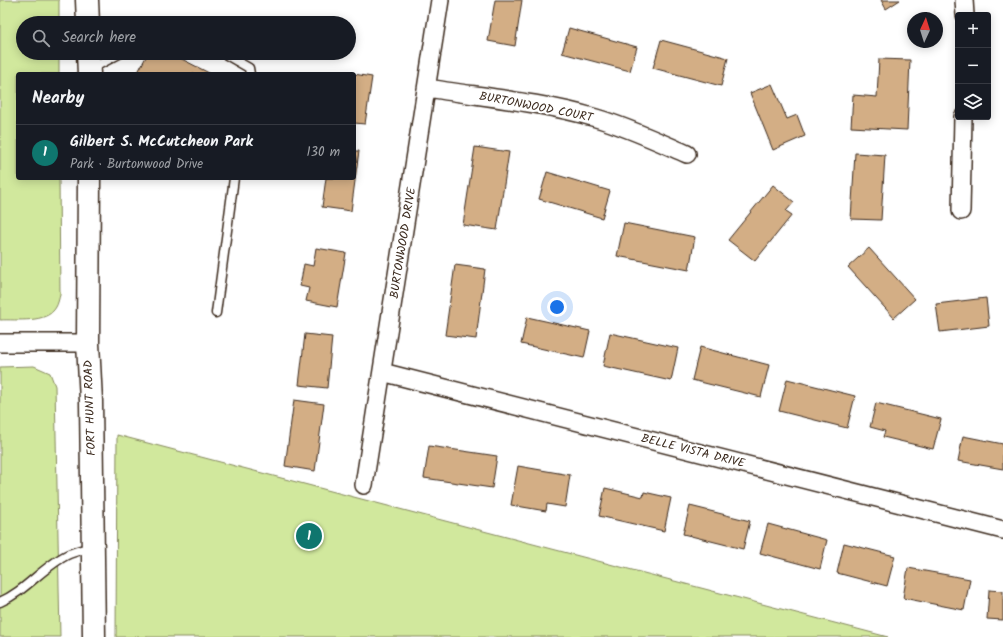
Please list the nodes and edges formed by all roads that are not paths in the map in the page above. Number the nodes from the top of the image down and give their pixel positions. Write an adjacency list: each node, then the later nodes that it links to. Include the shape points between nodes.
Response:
1 (87, 0): 5 (main road)
2 (440, 0): 10 (street, BURTONWOOD DRIVE)
3 (964, 0): 4 (street)
4 (965, 12)
5 (88, 16)
6 (108, 60): 8 (lane)
7 (235, 60): 9 (lane, via 249,68)
8 (89, 66)
9 (250, 72)
10 (427, 88): 12 (street, BURTONWOOD COURT, via 549,107 595,118 624,127); 19 (street, BURTONWOOD DRIVE)
11 (963, 120): 15 (street)
12 (687, 154)
13 (89, 180): 18 (main road, FORT HUNT ROAD)
14 (234, 180): 16 (lane)
15 (961, 212)
16 (216, 313)
17 (0, 343): 18 (street)
18 (88, 343): 22 (main road, FORT HUNT ROAD)
19 (382, 372): 20 (street, BURTONWOOD DRIVE); 21 (street, BELLE VISTA DRIVE)
20 (364, 485)
21 (1003, 530)
22 (93, 547): 23 (lane, via 68,554 21,590); 24 (main road, FORT HUNT ROAD)
23 (0, 602)
24 (94, 637)

